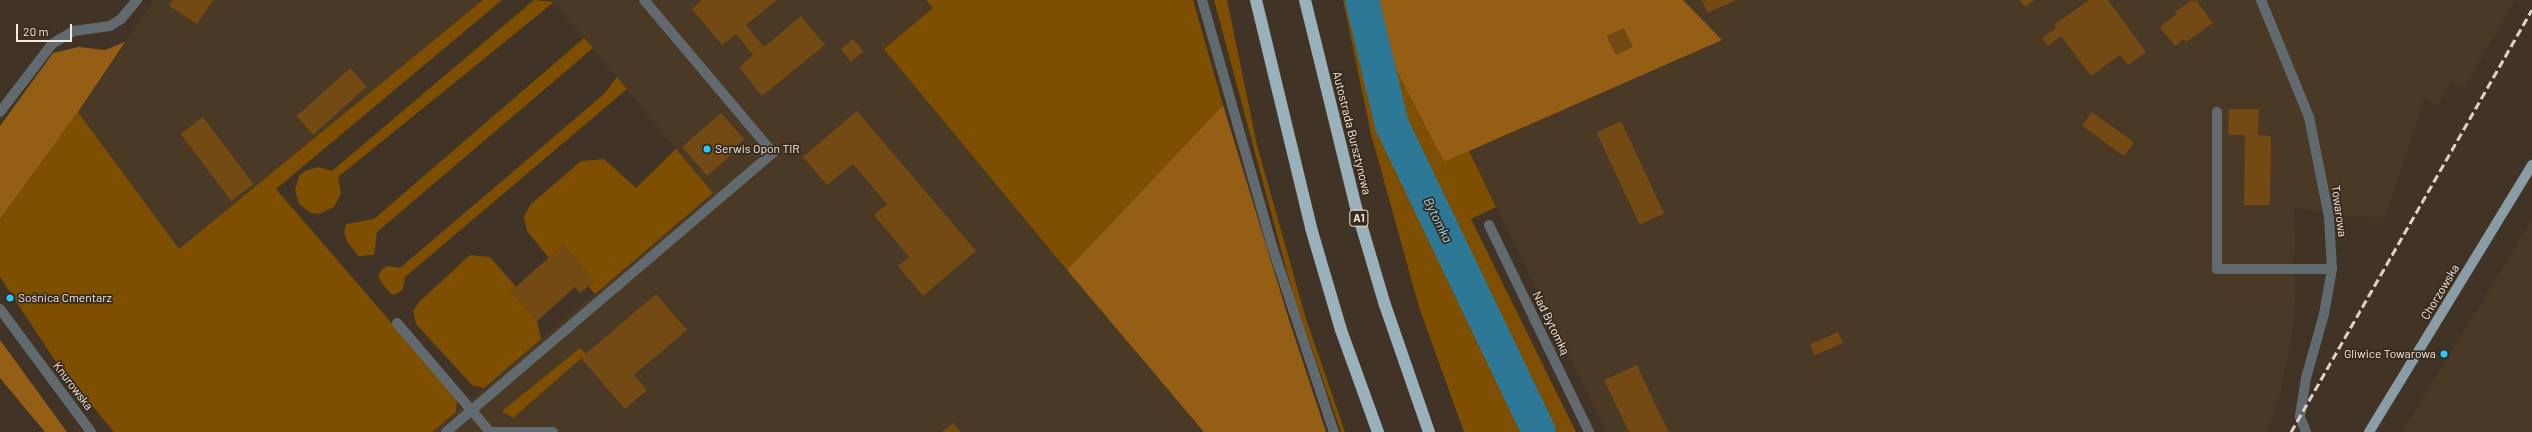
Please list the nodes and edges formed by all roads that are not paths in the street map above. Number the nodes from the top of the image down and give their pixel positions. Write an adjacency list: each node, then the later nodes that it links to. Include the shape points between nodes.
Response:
1 (137, 0): 7 (street, via 121,19 110,26 74,31 52,44)
2 (644, 0): 14 (street, via 773,153)
3 (1202, 0): 18 (street, via 1271,243)
4 (1256, 0): 19 (highway, via 1311,228 1342,330)
5 (1305, 0): 20 (highway, Autostrada Bursztynowa / A1, via 1355,204 1385,305)
6 (2260, 0): 11 (street, Towarowa, via 2309,117 2329,216)
7 (0, 112)
8 (2217, 112): 11 (street, via 2217,269)
9 (2532, 165): 23 (main road, Chorzowska)
10 (1489, 225): 21 (street, Nad Bytomką)
11 (2332, 269): 22 (street, Towarowa, via 2324,314 2304,386 2300,417)
12 (0, 309): 15 (street, Knurowska)
13 (397, 323): 14 (street)
14 (471, 410): 16 (street); 17 (street, via 490,432)
15 (91, 432)
16 (446, 432)
17 (553, 432)
18 (1334, 432)
19 (1378, 432)
20 (1429, 432)
21 (1589, 432)
22 (2306, 432)
23 (2369, 432)

